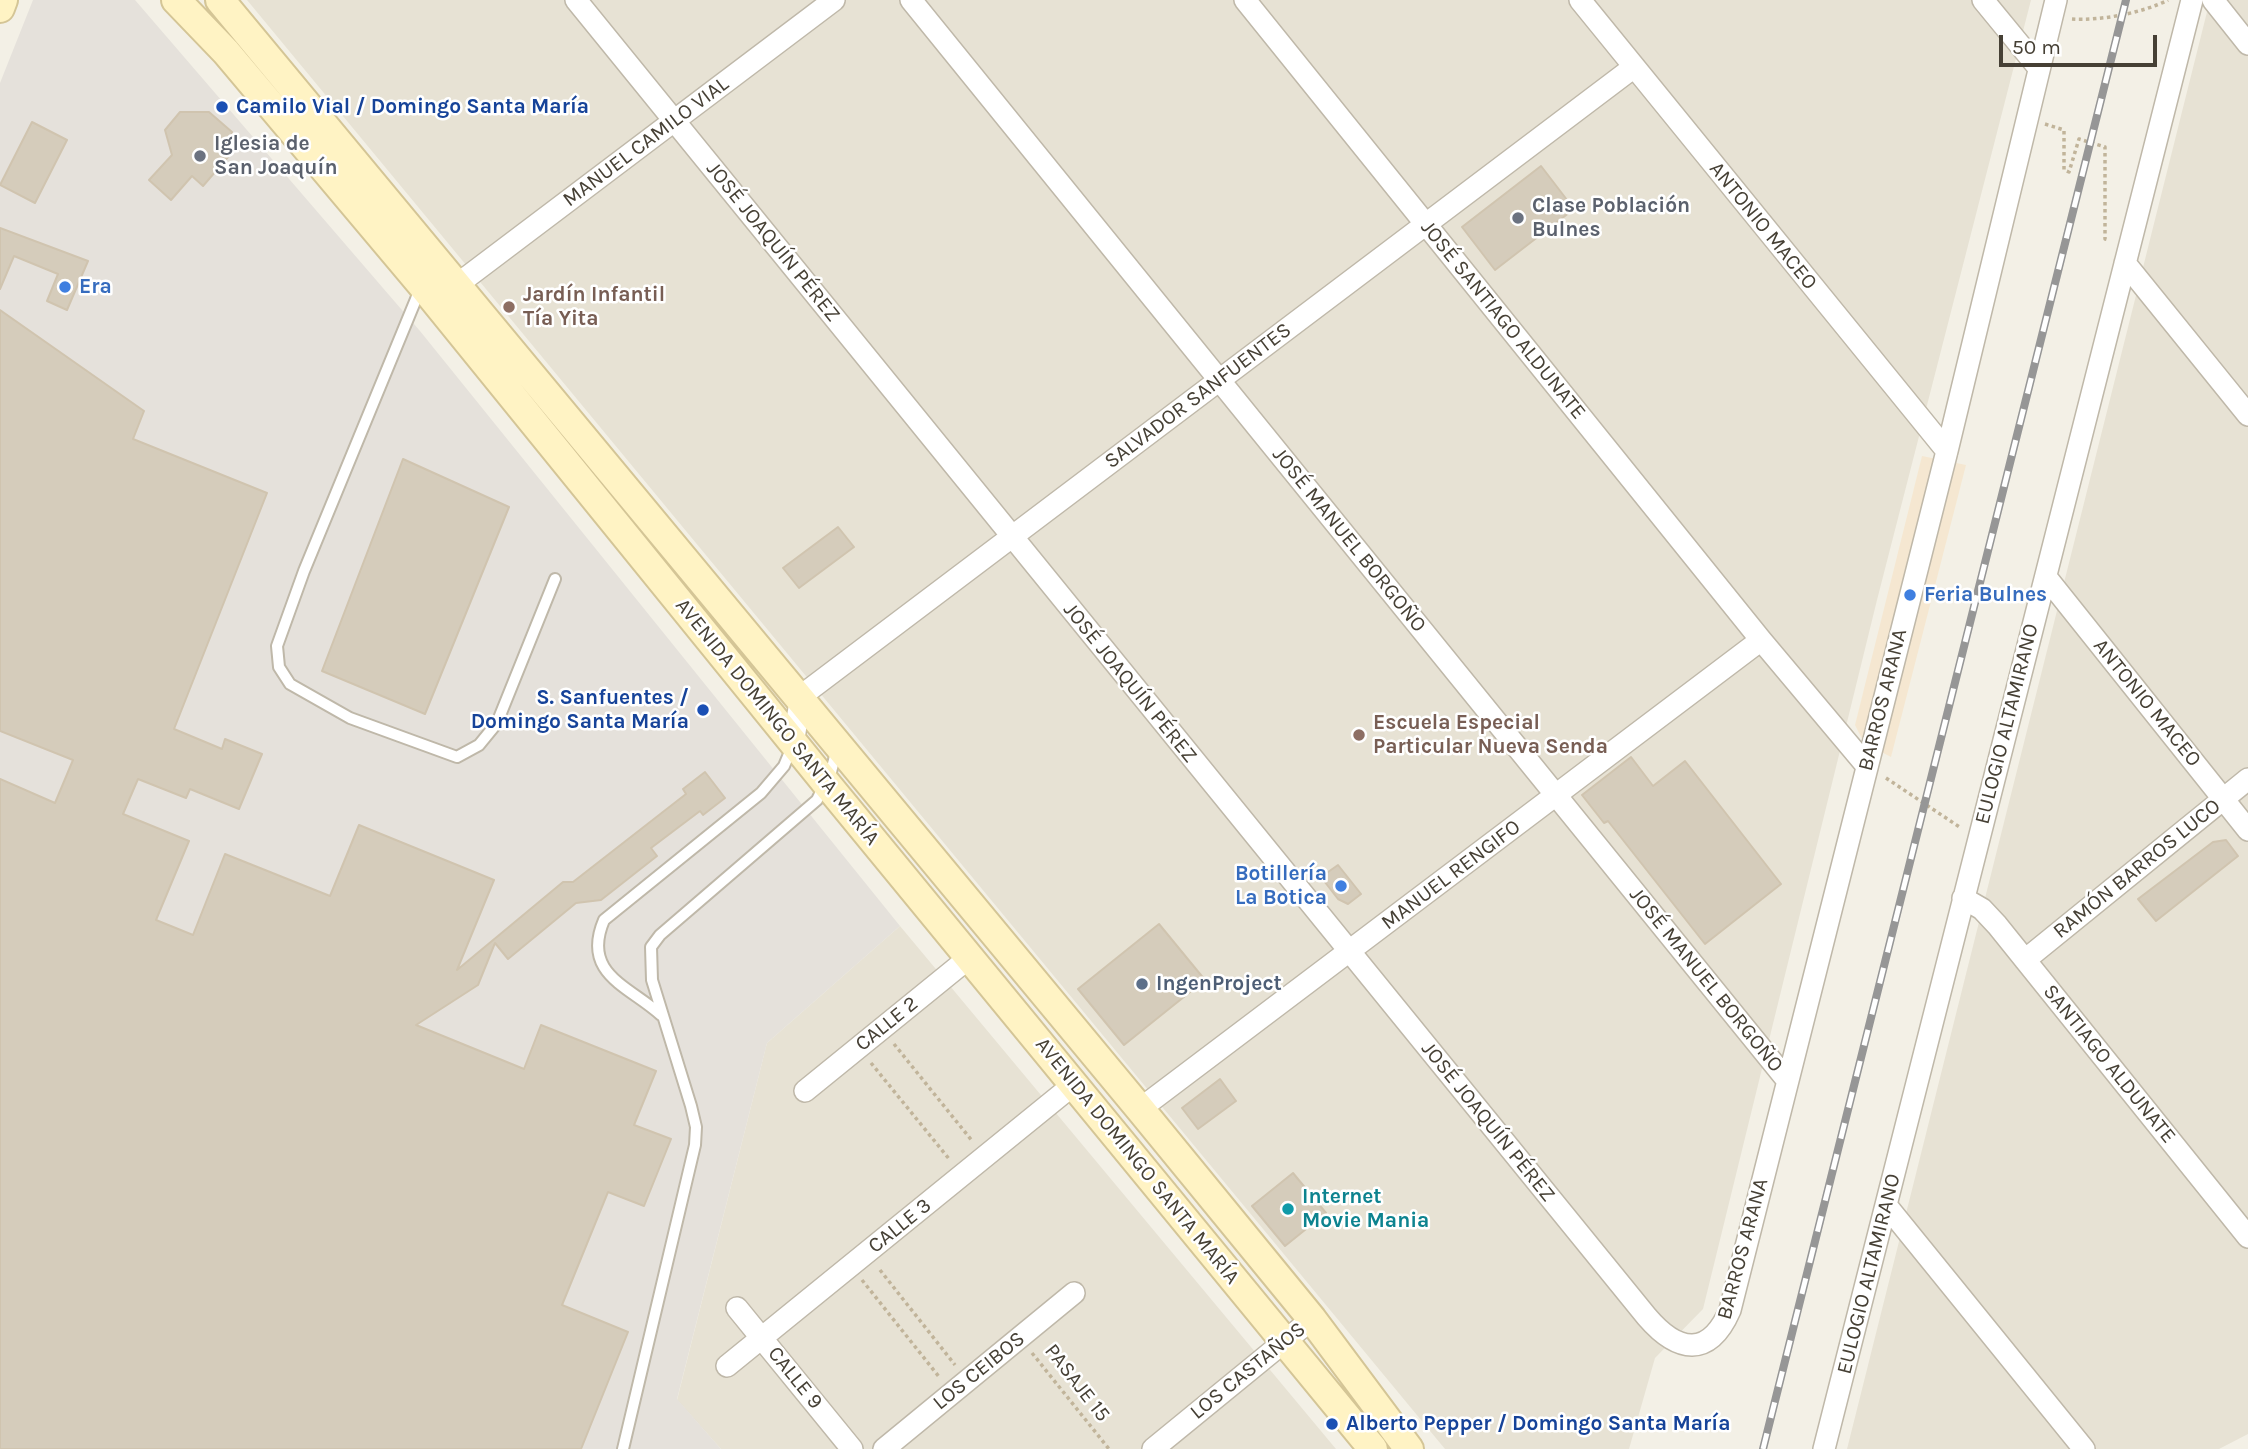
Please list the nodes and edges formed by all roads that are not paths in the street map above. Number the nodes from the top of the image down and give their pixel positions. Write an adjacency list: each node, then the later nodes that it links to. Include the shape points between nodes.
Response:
1 (3, 0): 12 (main road)
2 (176, 0): 21 (main road, AVENIDA DOMINGO SANTA MARÍA, via 226,52)
3 (220, 0): 20 (main road, AVENIDA DOMINGO SANTA MARÍA)
4 (576, 0): 17 (street, JOSÉ JOAQUÍN PÉREZ)
5 (834, 0): 17 (street, MANUEL CAMILO VIAL)
6 (911, 0): 22 (street, JOSÉ MANUEL BORGOÑO)
7 (1245, 0): 18 (street, JOSÉ SANTIAGO ALDUNATE)
8 (1580, 0): 15 (street, ANTONIO MACEO)
9 (1983, 0): 16 (street)
10 (2192, 0): 19 (street, EULOGIO ALTAMIRANO)
11 (2213, 0): 14 (street)
12 (0, 8)
13 (2054, 9): 16 (street, BARROS ARANA)
14 (2248, 44)
15 (1634, 67): 18 (street, SALVADOR SANFUENTES); 24 (street, ANTONIO MACEO)
16 (2038, 67): 24 (street, BARROS ARANA)
17 (675, 121): 20 (street, MANUEL CAMILO VIAL); 25 (street, JOSÉ JOAQUÍN PÉREZ)
18 (1426, 224): 22 (street, SALVADOR SANFUENTES); 28 (street, JOSÉ SANTIAGO ALDUNATE)
19 (2127, 254): 23 (street); 26 (street, EULOGIO ALTAMIRANO)
20 (458, 284): 21 (main road); 29 (main road, AVENIDA DOMINGO SANTA MARÍA)
21 (422, 285): 27 (lane, via 304,571 276,646 279,667 290,684 350,718 457,757 479,745 497,723); 31 (main road, AVENIDA DOMINGO SANTA MARÍA)
22 (1220, 380): 25 (street, SALVADOR SANFUENTES); 35 (street, JOSÉ MANUEL BORGOÑO)
23 (2248, 415)
24 (1947, 451): 32 (street, BARROS ARANA)
25 (1012, 537): 29 (street, SALVADOR SANFUENTES); 39 (street, JOSÉ JOAQUÍN PÉREZ)
26 (2046, 577): 36 (street, ANTONIO MACEO); 38 (street, EULOGIO ALTAMIRANO)
27 (555, 579)
28 (1761, 640): 32 (street); 35 (street, MANUEL RENGIFO)
29 (801, 696): 30 (main road, AVENIDA DOMINGO SANTA MARÍA); 31 (street)
30 (837, 743): 34 (lane); 46 (main road, AVENIDA DOMINGO SANTA MARÍA)
31 (793, 744): 34 (main road, AVENIDA DOMINGO SANTA MARÍA); 42 (lane, via 784,766 761,793 604,920 598,935 599,954 607,973)
32 (1866, 765): 43 (street, BARROS ARANA)
33 (2248, 779): 36 (street, RAMÓN BARROS LUCO)
34 (826, 783): 40 (main road, AVENIDA DOMINGO SANTA MARÍA); 42 (lane, via 811,807 651,947 649,961)
35 (1556, 796): 39 (street, MANUEL RENGIFO); 43 (street, JOSÉ MANUEL BORGOÑO)
36 (2224, 799): 37 (street, ANTONIO MACEO); 41 (street, RAMÓN BARROS LUCO)
37 (2248, 830)
38 (1963, 898): 41 (street, SANTIAGO ALDUNATE, via 1990,917); 47 (street, EULOGIO ALTAMIRANO)
39 (1349, 952): 46 (street, MANUEL RENGIFO); 54 (street, JOSÉ JOAQUÍN PÉREZ, via 1655,1327 1674,1341)
40 (970, 957): 44 (main road, AVENIDA DOMINGO SANTA MARÍA); 45 (street, CALLE 2)
41 (2025, 960): 48 (street, SANTIAGO ALDUNATE)
42 (661, 1015): 56 (lane, via 691,1106 695,1145)
43 (1787, 1080): 54 (street, BARROS ARANA, via 1730,1310 1721,1330)
44 (1073, 1085): 52 (street, CALLE 3); 53 (main road, AVENIDA DOMINGO SANTA MARÍA)
45 (805, 1091)
46 (1140, 1109): 51 (main road, AVENIDA DOMINGO SANTA MARÍA)
47 (1886, 1205): 62 (street, EULOGIO ALTAMIRANO); 63 (street)
48 (2248, 1237)
49 (1074, 1293): 58 (street, LOS CEIBOS)
50 (737, 1308): 52 (street, CALLE 9)
51 (1311, 1319): 53 (street, LOS CASTAÑOS); 61 (main road, AVENIDA DOMINGO SANTA MARÍA)
52 (762, 1338): 55 (street, CALLE 3); 57 (street, CALLE 9)
53 (1285, 1341): 59 (street, LOS CASTAÑOS); 60 (main road, AVENIDA DOMINGO SANTA MARÍA)
54 (1698, 1344)
55 (727, 1366)
56 (624, 1449)
57 (852, 1449)
58 (884, 1449)
59 (1153, 1449)
60 (1373, 1449)
61 (1409, 1449)
62 (1824, 1449)
63 (2084, 1449)

